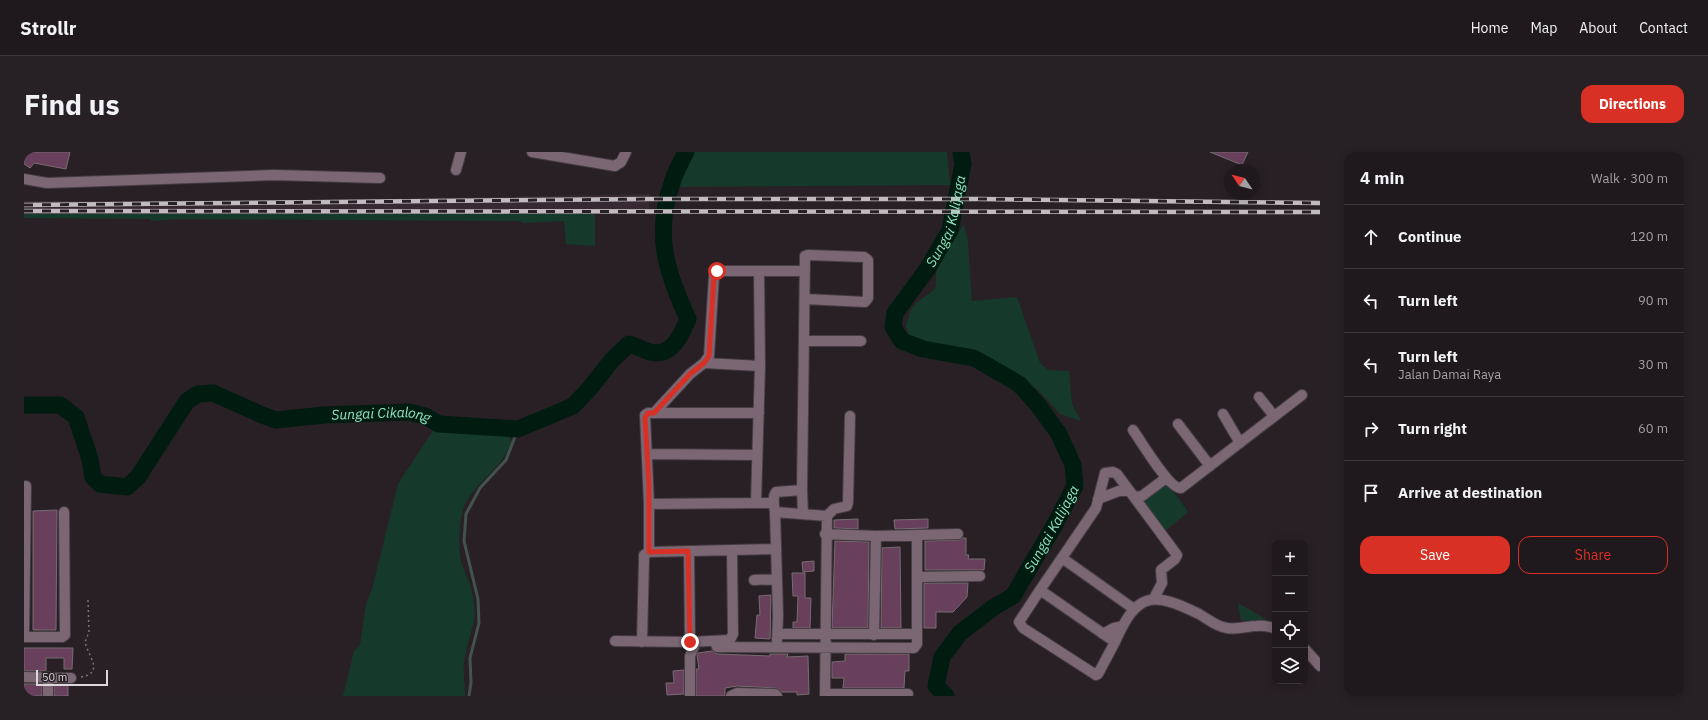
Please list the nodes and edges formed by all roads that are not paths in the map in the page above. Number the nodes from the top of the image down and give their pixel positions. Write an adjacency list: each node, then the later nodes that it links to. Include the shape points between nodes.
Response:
1 (461, 152): 4 (street)
2 (532, 152): 3 (street, via 615,166 621,162)
3 (626, 152)
4 (456, 170)
5 (380, 178): 6 (street, via 274,175 47,183)
6 (24, 179)
7 (759, 271): 8 (street); 12 (street, via 724,270 715,273 710,352); 13 (street)
8 (805, 271): 9 (street); 9 (street, via 808,255 864,257 869,262 868,298 865,302)
9 (805, 299): 10 (street)
10 (805, 341): 11 (street); 29 (street)
11 (861, 341)
12 (704, 363): 13 (street); 16 (street, via 690,374)
13 (760, 366): 17 (street)
14 (1302, 395): 20 (street)
15 (1259, 397): 20 (street)
16 (654, 413): 17 (street); 24 (street, via 648,413 645,418)
17 (759, 413): 25 (street)
18 (1222, 414): 23 (street)
19 (850, 416): 38 (street, via 848,502 847,506 832,510)
20 (1274, 416): 23 (street)
21 (1178, 424): 26 (street)
22 (1133, 430): 27 (street)
23 (1240, 443): 26 (street)
24 (647, 454): 25 (street); 34 (street)
25 (757, 455): 33 (street)
26 (1210, 466): 27 (street, via 1181,488 1174,486)
27 (1166, 478): 30 (street, via 1142,496)
28 (26, 486): 32 (street)
29 (802, 490): 35 (street, via 776,492); 37 (street)
30 (1132, 494): 31 (street, via 1119,491); 31 (street, via 1117,474 1109,472 1103,477); 53 (street, via 1177,555 1161,570 1162,583)
31 (1098, 499): 47 (street, via 1096,508)
32 (25, 502): 62 (street)
33 (756, 503): 34 (street); 35 (street)
34 (650, 504): 46 (street)
35 (774, 507): 37 (street); 43 (street)
36 (64, 512): 62 (street, via 65,634 62,637)
37 (803, 514): 38 (street)
38 (827, 516): 39 (street)
39 (825, 534): 42 (street); 61 (street)
40 (958, 534): 41 (street)
41 (917, 535): 42 (street); 49 (street)
42 (876, 536): 58 (street)
43 (776, 549): 44 (street); 50 (street)
44 (732, 550): 45 (street); 64 (street, via 733,636 728,641)
45 (688, 551): 46 (street); 67 (street)
46 (649, 552): 65 (street, via 644,555)
47 (1062, 558): 52 (street); 54 (street)
48 (980, 576): 49 (street)
49 (917, 577): 59 (street)
50 (777, 579): 51 (street); 57 (street)
51 (754, 580)
52 (1040, 590): 60 (street); 66 (street, via 1019,622 1020,626 1096,675)
53 (1154, 598): 54 (street, via 1144,601); 56 (street, via 1199,614 1226,628 1259,625)
54 (1134, 609): 55 (street)
55 (1123, 626): 60 (street); 66 (street)
56 (1272, 627)
57 (778, 634): 61 (street); 68 (street)
58 (874, 634): 59 (street); 61 (street)
59 (916, 634): 69 (street, via 917,644 914,648)
60 (1103, 634): 66 (street)
61 (826, 635): 69 (street)
62 (24, 637)
63 (615, 641): 65 (street)
64 (714, 641): 67 (street); 68 (street, via 716,647)
65 (642, 642): 67 (street)
66 (1115, 642)
67 (693, 645): 78 (street, via 690,656)
68 (777, 646): 69 (street)
69 (826, 648): 76 (street)
70 (1308, 652): 71 (street)
71 (1320, 666)
72 (24, 678): 73 (street)
73 (48, 678): 74 (street); 77 (street)
74 (71, 678)
75 (908, 694): 76 (street)
76 (825, 695)
77 (48, 696)
78 (690, 696)
79 (731, 696): 80 (street, via 737,693)
80 (777, 696)

